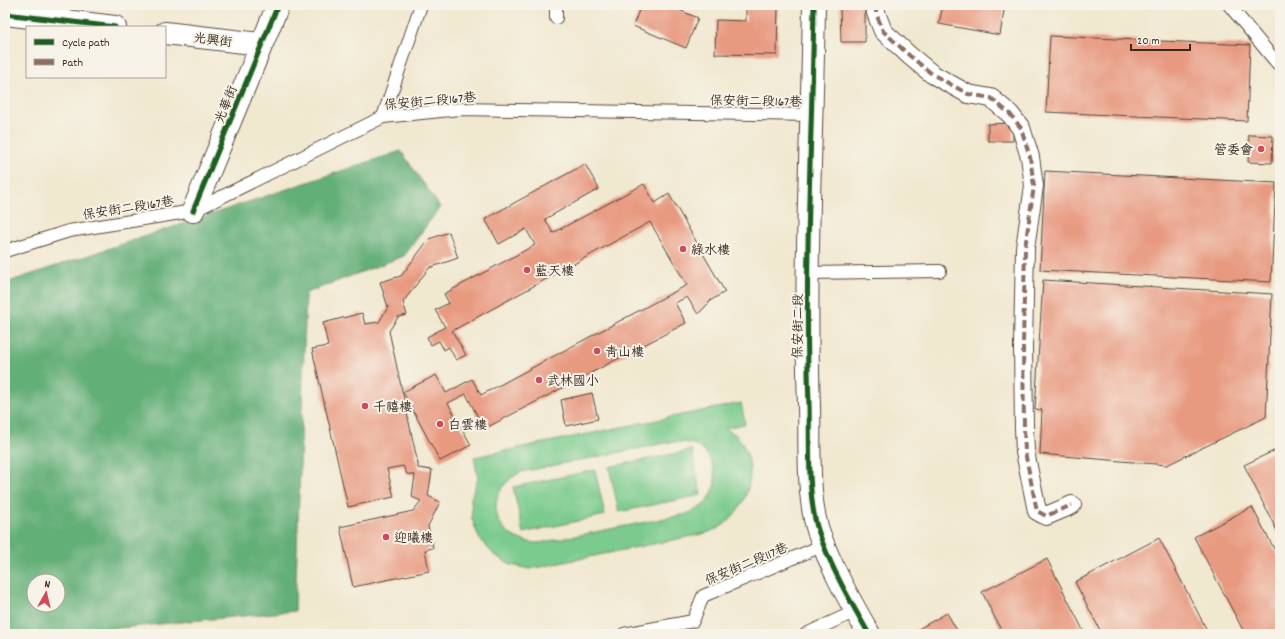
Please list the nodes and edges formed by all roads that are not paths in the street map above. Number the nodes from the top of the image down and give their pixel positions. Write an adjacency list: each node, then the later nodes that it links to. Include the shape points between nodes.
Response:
1 (278, 5): 11 (street, 光華街)
2 (421, 5): 14 (lane)
3 (556, 5): 8 (lane)
4 (814, 5): 13 (street, 保安街二段)
5 (876, 5): 19 (street, via 883,30 910,56 932,74 968,94 991,98 1010,114 1021,128 1030,157 1034,186 1025,256 1025,452 1037,511 1046,516)
6 (1230, 5): 12 (lane)
7 (5, 14): 9 (street)
8 (556, 18)
9 (107, 26)
10 (166, 33): 11 (street, 光興街)
11 (261, 44): 15 (street, 光華街)
12 (1277, 63)
13 (812, 115): 14 (lane, 保安街二段167巷, via 460,109); 18 (street, 保安街二段)
14 (383, 117): 15 (lane, 保安街二段167巷)
15 (193, 211): 16 (lane, 保安街二段167巷, via 69,231)
16 (5, 251)
17 (940, 271): 18 (lane)
18 (808, 273): 20 (street, 保安街二段, via 807,346 811,469 814,513)
19 (1072, 505)
20 (824, 545): 21 (street, 保安街二段); 22 (lane, 保安街二段117巷, via 703,596 693,621)
21 (856, 611): 23 (lane); 24 (street, 保安街二段)
22 (624, 634)
23 (806, 634)
24 (869, 634)

